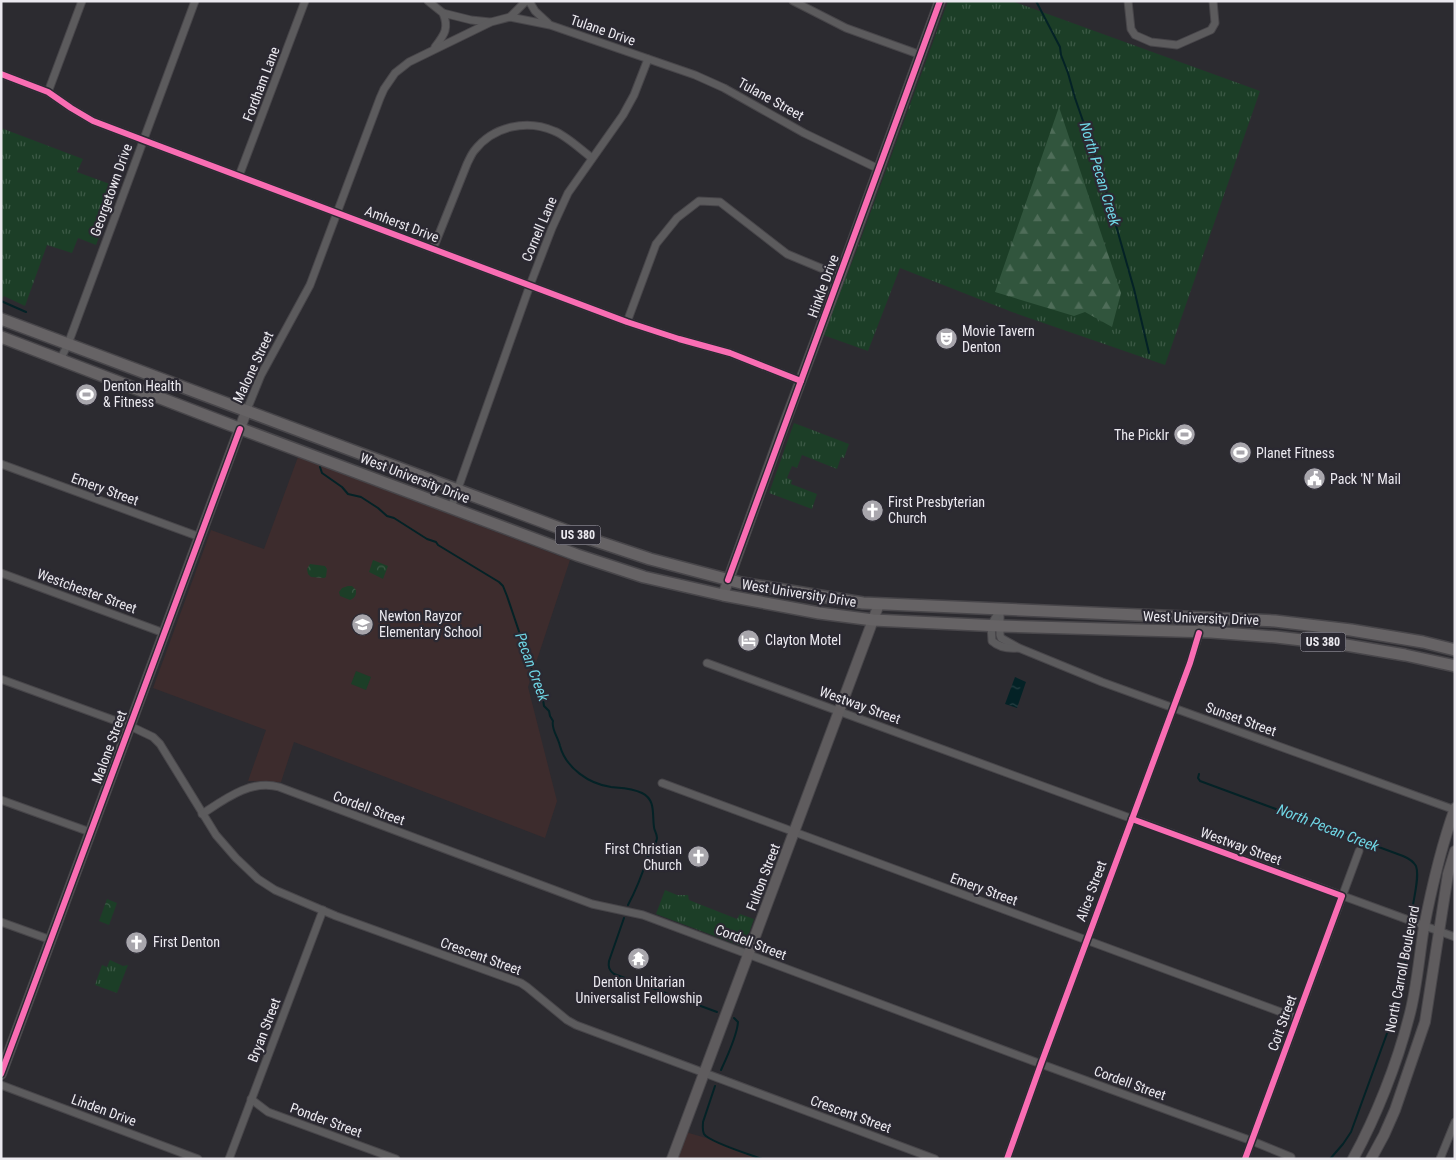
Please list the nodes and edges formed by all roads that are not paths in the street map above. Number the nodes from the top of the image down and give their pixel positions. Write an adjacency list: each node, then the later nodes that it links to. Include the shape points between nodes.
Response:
1 (82, 1): 18 (street)
2 (195, 1): 19 (street, Georgetown Drive)
3 (305, 1): 22 (street, Fordham Lane)
4 (428, 1): 10 (street)
5 (528, 1): 11 (street); 13 (street, Tulane Drive)
6 (793, 1): 15 (street, via 846,28)
7 (940, 1): 15 (street, Hinkle Drive)
8 (1128, 1): 9 (street, via 1131,29 1135,35 1151,42 1177,45 1211,30 1215,23)
9 (1213, 1)
10 (443, 13): 12 (street); 14 (street, via 446,31)
11 (510, 17): 12 (street, Malone Street); 13 (street, Tulane Drive)
12 (491, 22): 14 (street, Malone Street)
13 (550, 25): 16 (street, Tulane Drive)
14 (433, 49): 23 (street, Malone Street, via 402,67 384,89)
15 (921, 55): 21 (street, Hinkle Drive)
16 (648, 59): 20 (street, Cornell Lane, via 623,115); 21 (street, Tulane Street, via 724,88 804,133)
17 (1, 74): 18 (street, Amherst Drive)
18 (48, 92): 19 (street, Amherst Drive, via 93,121)
19 (143, 140): 22 (street, Amherst Drive); 30 (street, Georgetown Drive)
20 (592, 158): 24 (street, via 556,132 528,124 505,128 489,136 474,151 467,164); 26 (street, Cornell Lane, via 568,193)
21 (879, 169): 25 (street, Hinkle Drive)
22 (239, 176): 23 (street, Amherst Drive)
23 (337, 212): 24 (street, Amherst Drive); 33 (street, Malone Street, via 310,285 261,375)
24 (433, 249): 26 (street, Amherst Drive)
25 (840, 276): 28 (street, via 787,254 720,202 699,201 677,218 656,244); 32 (street, Hinkle Drive)
26 (530, 286): 28 (street, Amherst Drive); 36 (street, Cornell Lane)
27 (1, 319): 30 (main road, West University Drive / US 380)
28 (627, 322): 32 (street, Amherst Drive, via 730,353)
29 (1, 337): 31 (main road, West University Drive / US 380)
30 (68, 344): 31 (street, Georgetown Drive); 33 (main road, West University Drive / US 380)
31 (60, 360): 34 (main road, West University Drive / US 380)
32 (801, 381): 40 (street, Hinkle Drive)
33 (246, 412): 34 (street, Malone Street); 36 (main road, West University Drive / US 380)
34 (240, 429): 37 (main road, West University Drive / US 380); 38 (street, Malone Street)
35 (1, 464): 38 (street, Emery Street)
36 (457, 489): 37 (street, Cornell Lane); 40 (main road, West University Drive / US 380, via 578,535)
37 (451, 508): 41 (main road, West University Drive / US 380, via 625,571)
38 (200, 537): 48 (street, Malone Street)
39 (1, 573): 48 (street, Westchester Street)
40 (728, 580): 41 (street, Hinkle Drive); 42 (main road, West University Drive / US 380)
41 (723, 595): 45 (main road, West University Drive / US 380)
42 (879, 604): 43 (main road, West University Drive / US 380); 45 (street, Fulton Street)
43 (1000, 610): 44 (main road, West University Drive / US 380); 46 (street)
44 (1204, 618): 47 (street, Alice Street); 49 (main road, West University Drive / US 380, via 1351,630)
45 (874, 620): 46 (main road, West University Drive / US 380); 54 (street, Fulton Street)
46 (996, 626): 47 (main road, West University Drive / US 380); 53 (street, Sunset Street, via 992,641 995,644 1006,649 1019,648)
47 (1199, 632): 51 (main road, West University Drive / US 380, via 1334,644); 53 (street, Alice Street)
48 (164, 633): 55 (street, Malone Street)
49 (1455, 650)
50 (707, 663): 54 (street, Westway Street)
51 (1455, 666)
52 (1, 680): 55 (street)
53 (1173, 708): 58 (street, Sunset Street); 60 (street, Alice Street)
54 (839, 711): 60 (street, Westway Street); 62 (street, Fulton Street)
55 (130, 726): 59 (street, Crescent Street, via 160,744); 61 (street, Malone Street)
56 (662, 783): 62 (street, Emery Street)
57 (1, 800): 61 (street)
58 (1455, 810): 68 (street, North Carroll Boulevard, via 1435,874)
59 (202, 814): 66 (street, Crescent Street, via 228,851 258,879 275,890); 73 (street, Cordell Street, via 244,790 263,784 273,786 592,904 643,915)
60 (1132, 819): 65 (street, Westway Street); 72 (street, Alice Street)
61 (90, 832): 71 (street, Malone Street)
62 (794, 832): 72 (street, Emery Street); 73 (street, Fulton Street)
63 (1359, 851): 65 (street, Coit Street)
64 (1455, 851): 69 (street, North Carroll Boulevard)
65 (1342, 896): 68 (street, Westway Street); 74 (street, Coit Street)
66 (323, 910): 77 (street, Crescent Street, via 521,983 576,1025); 79 (street, Bryan Street)
67 (1, 922): 71 (street)
68 (1424, 927): 69 (street, Westway Street); 90 (street, North Carroll Boulevard, via 1413,1000 1403,1039 1369,1129)
69 (1439, 932): 70 (street, Westway Street); 91 (street, North Carroll Boulevard, via 1421,1037 1395,1110)
70 (1455, 937)
71 (51, 940): 76 (street, Malone Street)
72 (1087, 940): 74 (street, Emery Street); 75 (street, Alice Street)
73 (748, 955): 75 (street, Cordell Street); 77 (street, Fulton Street)
74 (1298, 1018): 81 (street, Coit Street)
75 (1041, 1064): 81 (street, Cordell Street); 88 (street, Alice Street)
76 (2, 1070)
77 (704, 1073): 86 (street, Fulton Street); 87 (street, Crescent Street)
78 (1, 1086): 83 (street, Linden Drive)
79 (251, 1099): 84 (street, Bryan Street); 85 (street, Ponder Street, via 268,1112)
80 (1455, 1122): 92 (street)
81 (1252, 1141): 82 (street, Cordell Street); 89 (street, Coit Street)
82 (1291, 1157)
83 (198, 1159)
84 (229, 1159)
85 (396, 1159)
86 (672, 1159)
87 (935, 1159)
88 (1007, 1159)
89 (1245, 1159)
90 (1352, 1159)
91 (1371, 1159)
92 (1440, 1159)

